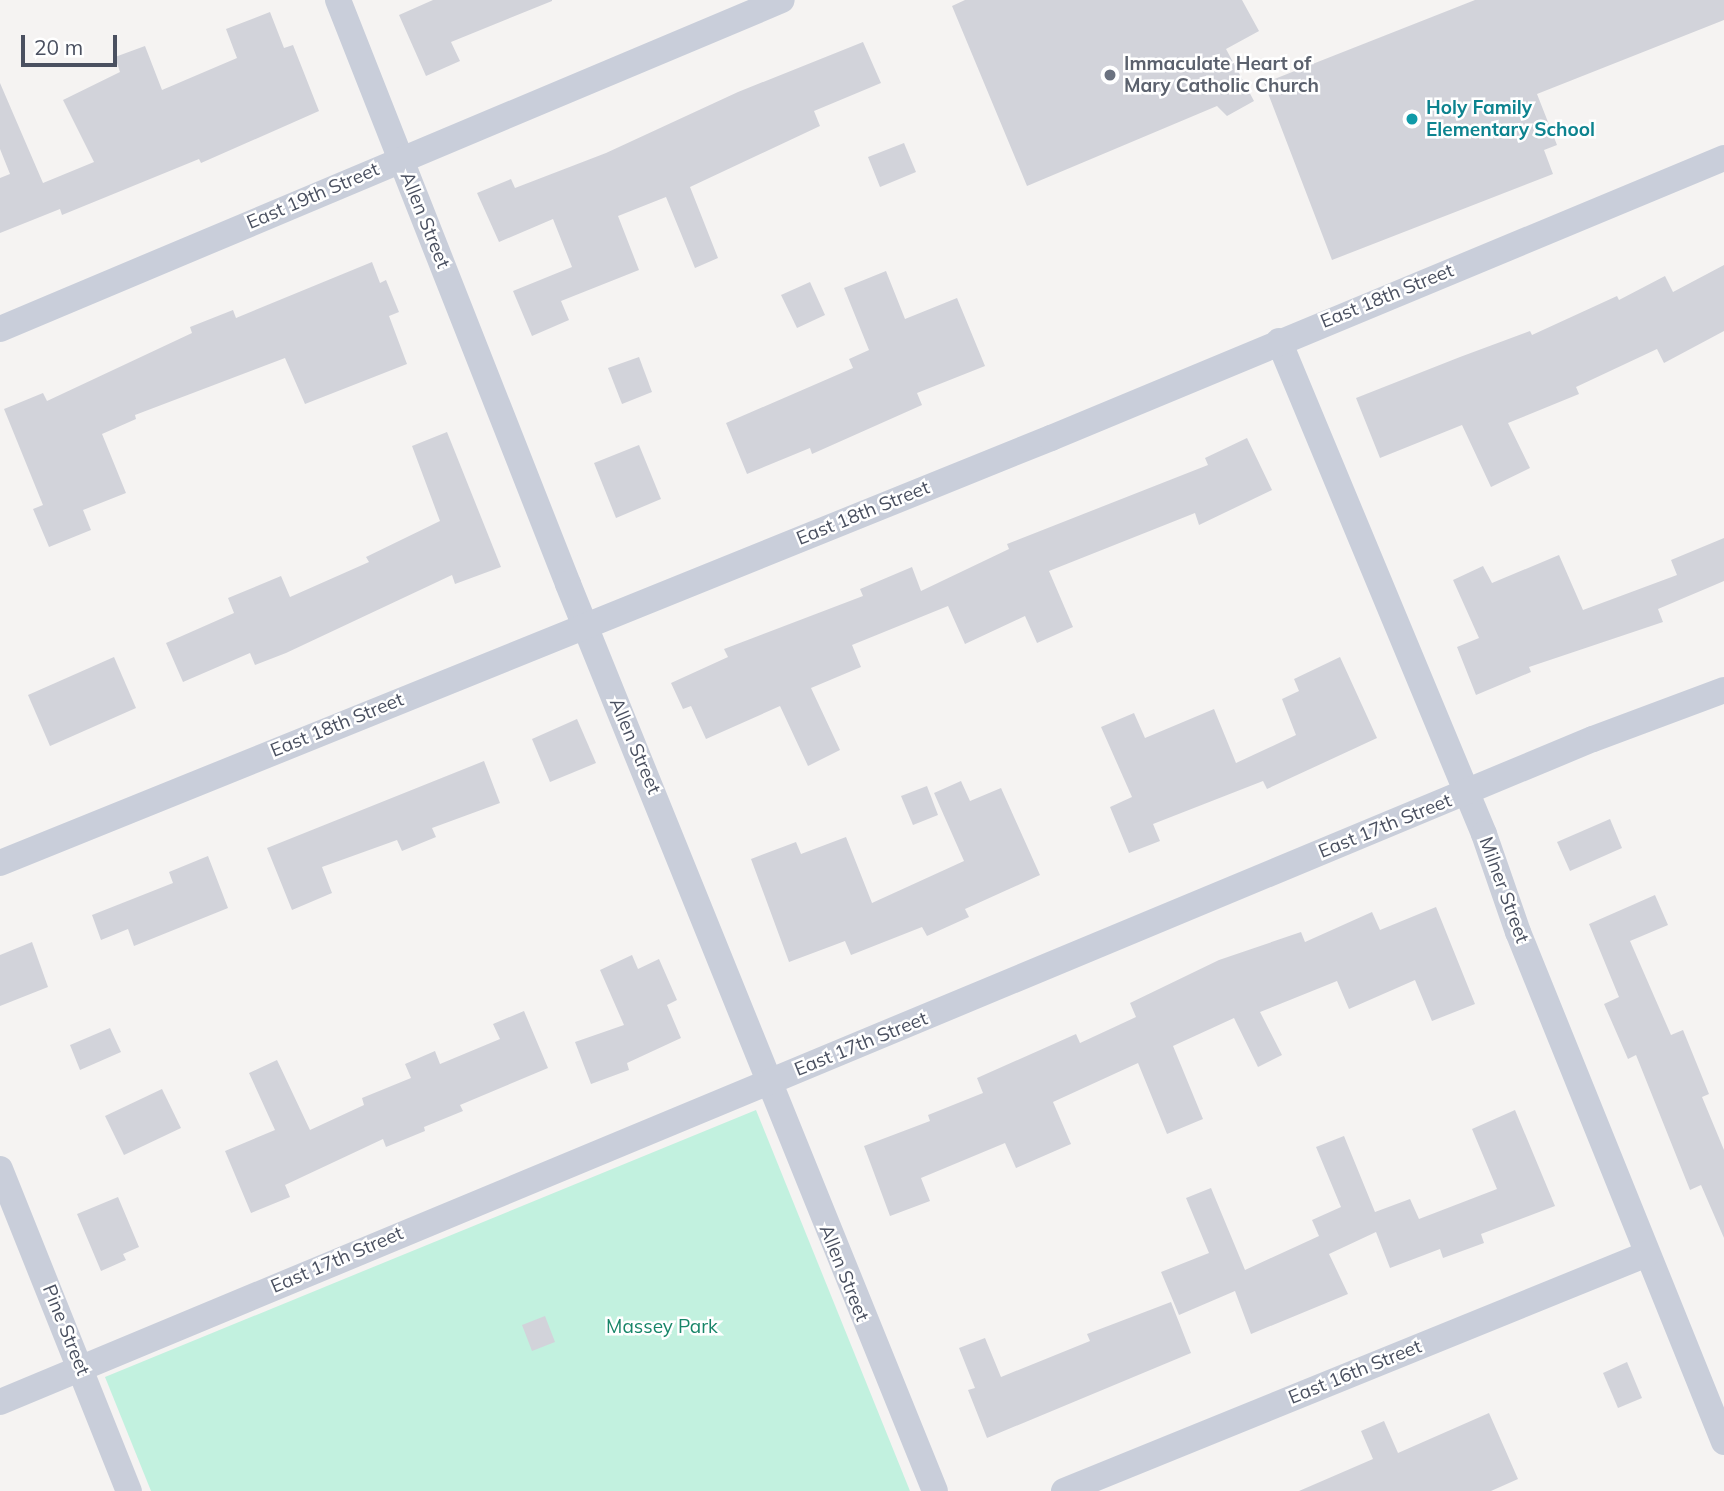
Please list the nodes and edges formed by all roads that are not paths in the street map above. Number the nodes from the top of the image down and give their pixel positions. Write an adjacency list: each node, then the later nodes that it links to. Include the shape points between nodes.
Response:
1 (338, 0): 4 (street, Allen Street)
2 (782, 0): 4 (street, East 19th Street)
3 (1724, 158): 6 (street, East 18th Street)
4 (400, 159): 5 (street, East 19th Street); 7 (street, Allen Street)
5 (0, 329)
6 (1279, 341): 7 (street, East 18th Street, via 1051,438); 9 (street, Milner Street)
7 (584, 623): 10 (street, East 18th Street); 11 (street, Allen Street)
8 (1724, 690): 9 (street, East 17th Street)
9 (1464, 794): 11 (street, East 17th Street); 13 (street, Milner Street, via 1484,834 1518,932)
10 (0, 863)
11 (769, 1081): 14 (street, East 17th Street); 18 (street, Allen Street)
12 (0, 1169): 14 (street, Pine Street)
13 (1647, 1254): 16 (street, Milner Street); 19 (street, East 16th Street)
14 (81, 1368): 15 (street, East 17th Street); 17 (street, Pine Street)
15 (0, 1402)
16 (1724, 1442)
17 (129, 1491)
18 (935, 1491)
19 (1064, 1491)

